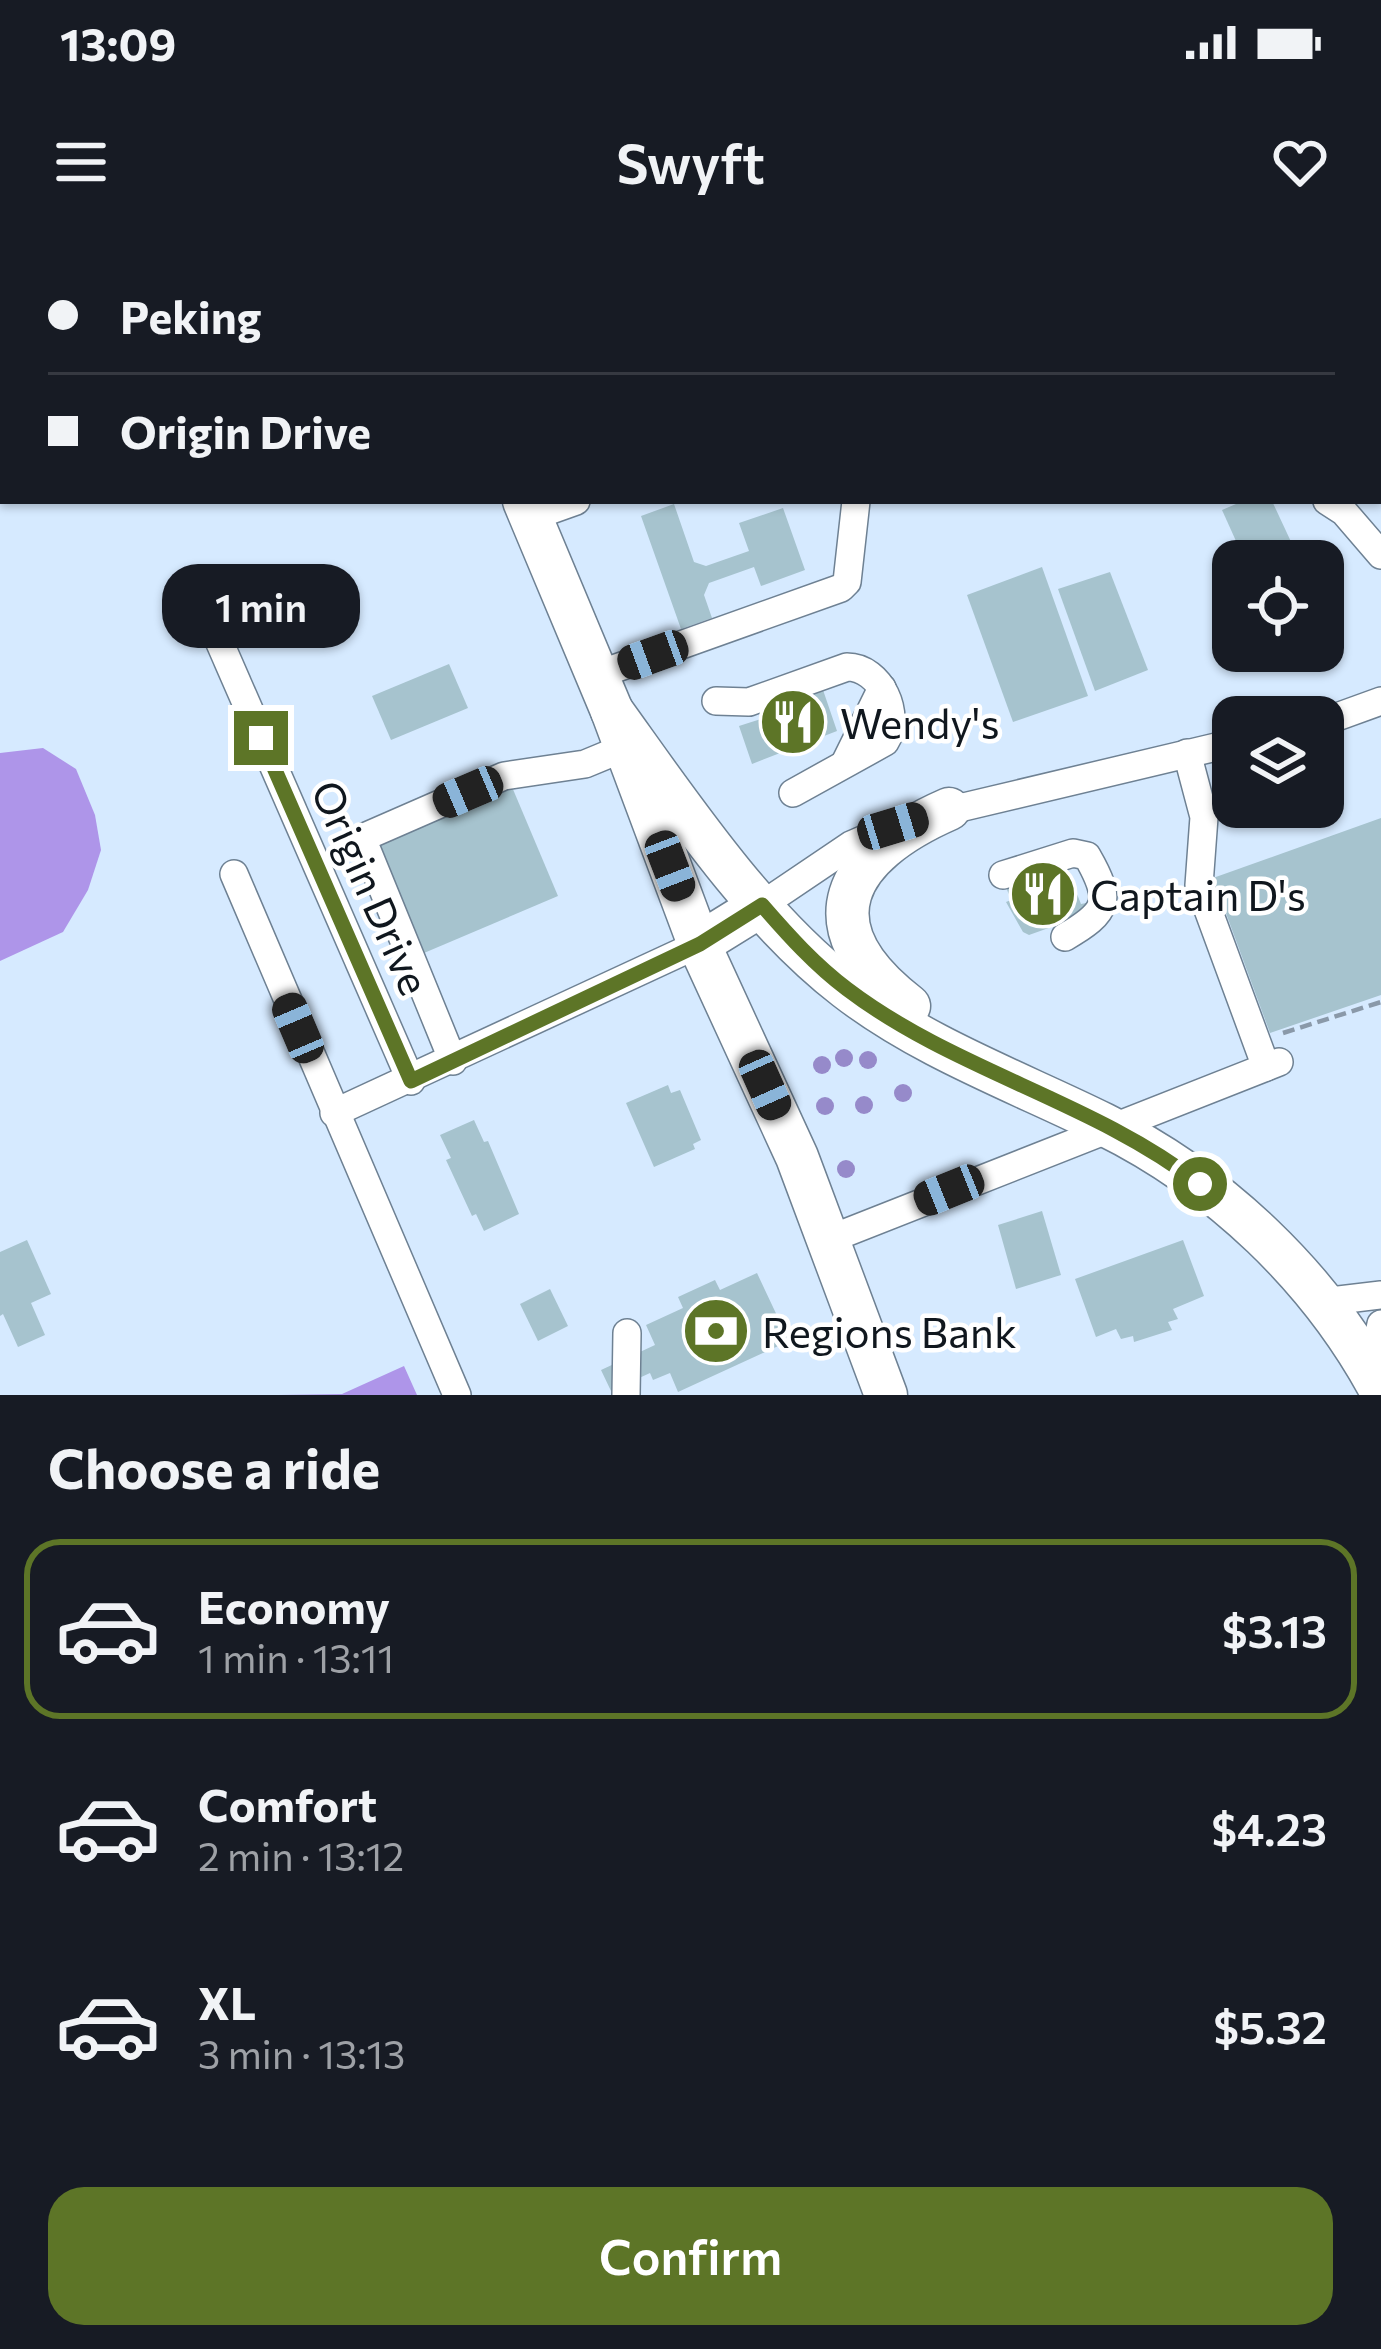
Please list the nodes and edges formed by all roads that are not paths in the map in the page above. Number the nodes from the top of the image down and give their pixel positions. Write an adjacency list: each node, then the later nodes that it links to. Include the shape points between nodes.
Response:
1 (558, 504): 4 (street)
2 (856, 504): 9 (street, via 841,588)
3 (1332, 504): 5 (street)
4 (528, 509): 9 (highway)
5 (1381, 555)
6 (199, 595): 21 (street, Origin Drive)
7 (716, 701): 13 (street, via 749,702 847,667 867,671 882,688 892,732 876,751)
8 (1381, 701): 10 (street)
9 (612, 711): 17 (highway); 19 (highway); 20 (street, via 585,764 504,776 362,838)
10 (1344, 714)
11 (1212, 747): 12 (street)
12 (1187, 753): 14 (street); 24 (street, via 1204,818 1199,885 1272,1055)
13 (793, 794)
14 (949, 809): 17 (street, via 871,834); 22 (highway, via 867,860 848,901 850,933 890,991)
15 (234, 874): 23 (street)
16 (1003, 875): 18 (street, via 1073,853 1088,856 1104,907)
17 (762, 905): 19 (highway); 22 (highway, via 847,989)
18 (1065, 937)
19 (700, 944): 20 (street); 25 (highway)
20 (453, 1061): 21 (street)
21 (411, 1081): 23 (street)
22 (1017, 1083): 24 (highway)
23 (334, 1113): 31 (street)
24 (1108, 1126): 25 (street); 27 (highway, via 1233,1209)
25 (830, 1239): 33 (highway)
26 (1381, 1295): 27 (street)
27 (1322, 1302): 30 (highway)
28 (1381, 1324): 30 (street)
29 (627, 1333): 32 (street)
30 (1376, 1381)
31 (457, 1395)
32 (626, 1395)
33 (886, 1395)

